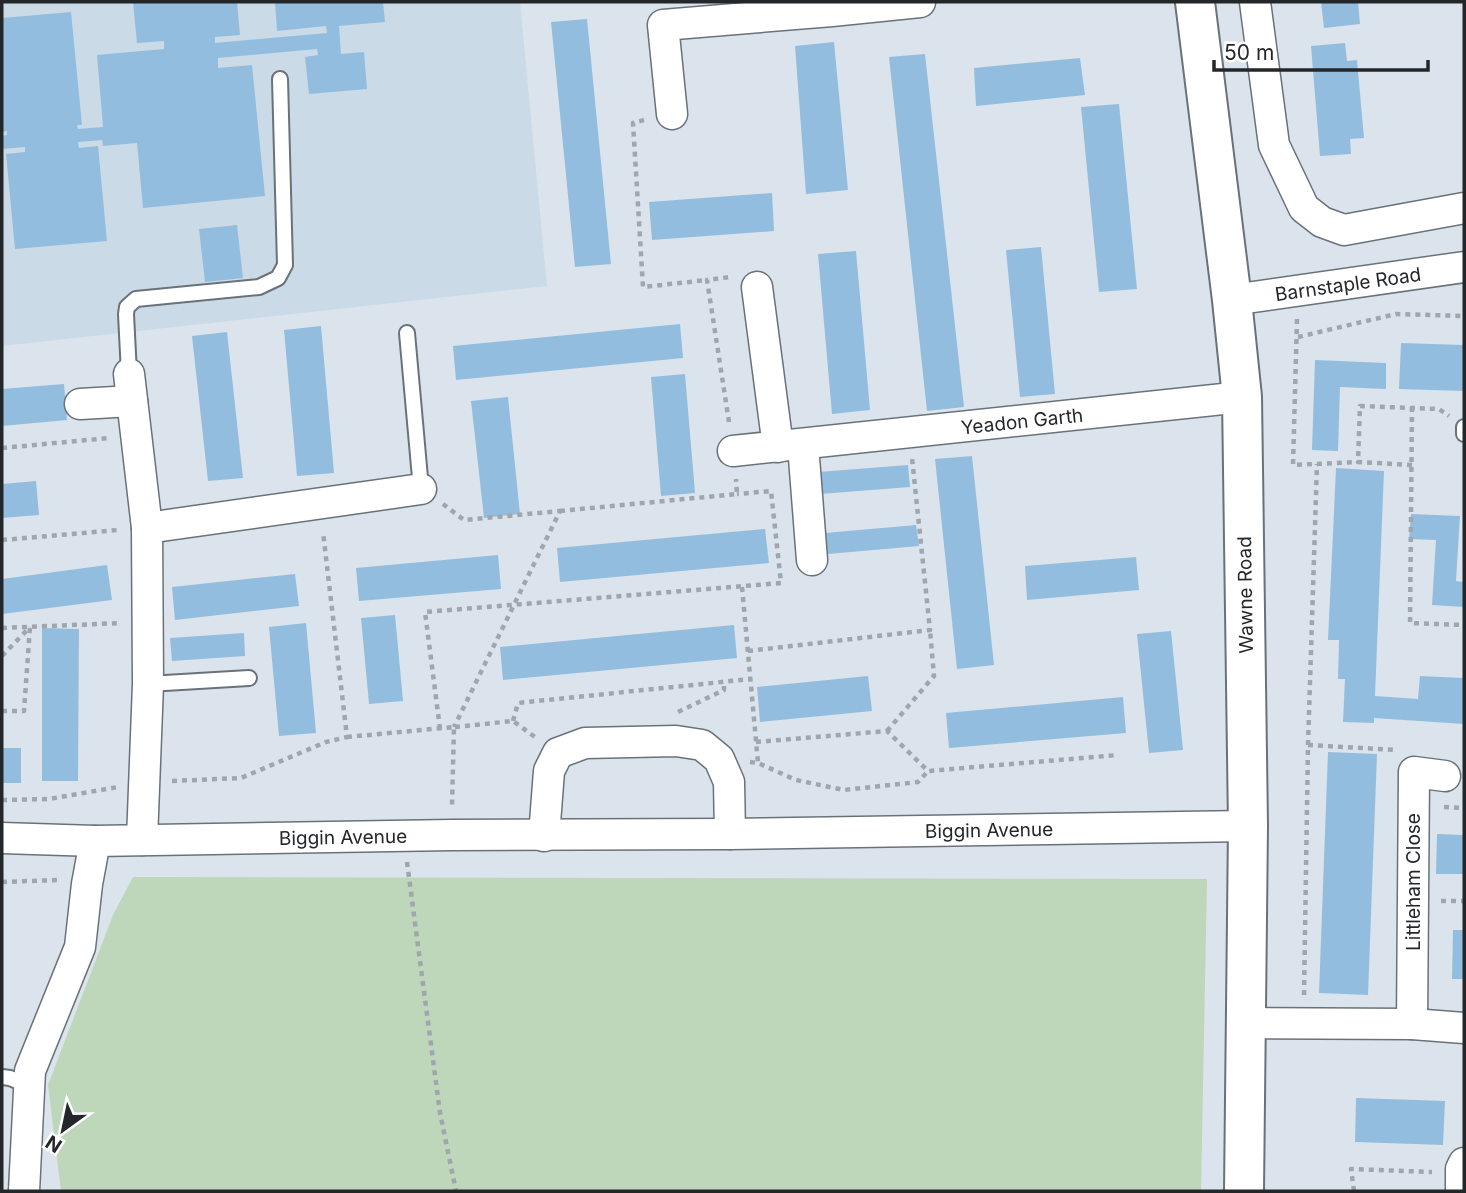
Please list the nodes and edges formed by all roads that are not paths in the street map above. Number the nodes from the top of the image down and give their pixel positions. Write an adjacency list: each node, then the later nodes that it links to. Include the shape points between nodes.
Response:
1 (920, 2): 4 (street, via 832,11)
2 (1195, 2): 10 (street, Wawne Road)
3 (1255, 2): 7 (street, via 1274,145 1304,208 1322,222 1344,230)
4 (715, 10): 6 (street, via 663,25)
5 (280, 79): 12 (lane, via 286,236 282,272 258,287 146,297 130,303 126,314)
6 (672, 114)
7 (1464, 208)
8 (1464, 267): 10 (street, Barnstaple Road)
9 (757, 288): 17 (street)
10 (1232, 300): 13 (street, Wawne Road)
11 (407, 333): 19 (lane)
12 (131, 387): 14 (street); 20 (street)
13 (1242, 397): 17 (street, Yeadon Garth); 25 (street, Wawne Road)
14 (80, 404)
15 (1464, 427): 16 (lane)
16 (1464, 434)
17 (791, 446): 18 (street, Yeadon Garth); 21 (street)
18 (733, 451)
19 (421, 489): 20 (street)
20 (147, 528): 23 (street)
21 (812, 560)
22 (249, 678): 23 (lane)
23 (148, 684): 29 (street)
24 (1445, 776): 32 (street, Littleham Close, via 1413,772)
25 (1248, 826): 26 (street, Biggin Avenue); 31 (street, Wawne Road)
26 (730, 834): 27 (street, Biggin Avenue); 27 (street, via 729,782 719,759 702,744 663,741 586,743 558,753 549,771)
27 (544, 836): 29 (street, Biggin Avenue)
28 (2, 838): 30 (street, Biggin Avenue)
29 (142, 840): 30 (street, Biggin Avenue)
30 (95, 841): 34 (street, via 80,947 30,1072)
31 (1247, 1023): 32 (street); 36 (street, Wawne Road)
32 (1412, 1024): 33 (street)
33 (1464, 1028)
34 (16, 1082): 35 (street)
35 (24, 1191)
36 (1244, 1191)

